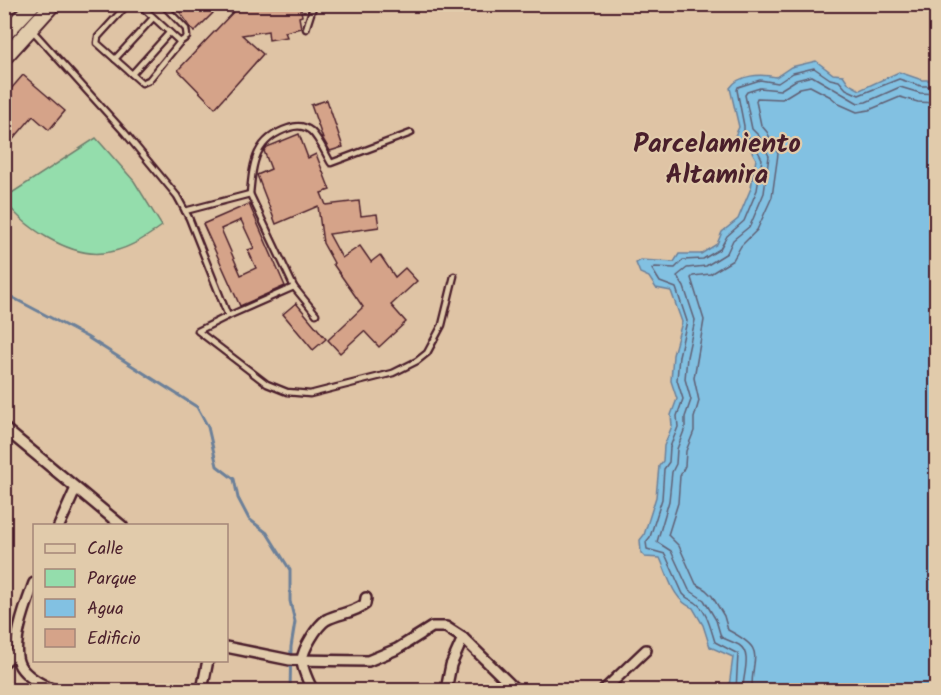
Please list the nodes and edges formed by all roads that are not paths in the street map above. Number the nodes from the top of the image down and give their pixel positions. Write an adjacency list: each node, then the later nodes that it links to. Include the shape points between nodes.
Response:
1 (33, 4): 7 (main road)
2 (53, 4): 9 (main road)
3 (128, 4): 15 (lane, via 97,39)
4 (139, 4): 8 (lane)
5 (162, 4): 13 (lane, via 188,33)
6 (314, 4): 10 (lane)
7 (21, 18): 9 (street); 12 (main road)
8 (153, 18): 11 (lane); 15 (lane)
9 (31, 29): 14 (main road); 19 (lane, via 126,133)
10 (306, 29)
11 (169, 33): 13 (lane); 16 (lane)
12 (4, 35)
13 (180, 42): 16 (lane, via 146,82)
14 (4, 57)
15 (115, 59): 16 (lane)
16 (132, 74)
17 (411, 133): 18 (lane, via 331,163 313,133 301,127 286,129 260,146)
18 (250, 194): 19 (lane); 21 (lane)
19 (185, 211): 23 (lane)
20 (454, 276): 23 (lane, via 442,325 427,352 417,361 393,373 310,394 287,392 267,384 198,331)
21 (294, 287): 22 (lane); 23 (lane)
22 (316, 314)
23 (228, 316)
24 (4, 428): 25 (street)
25 (76, 489): 26 (street); 27 (street)
26 (59, 524)
27 (121, 524)
28 (33, 589): 33 (street)
29 (366, 598): 34 (street, via 360,608 325,621 309,640)
30 (463, 638): 34 (street, via 446,627 435,626 368,661); 40 (street, via 451,665); 41 (street)
31 (228, 646): 34 (street)
32 (646, 650): 42 (street)
33 (15, 653): 35 (street); 37 (street, via 22,669)
34 (302, 660): 39 (street)
35 (4, 662)
36 (208, 662): 38 (street)
37 (54, 690)
38 (202, 690)
39 (314, 690)
40 (446, 690)
41 (516, 690)
42 (604, 690)

